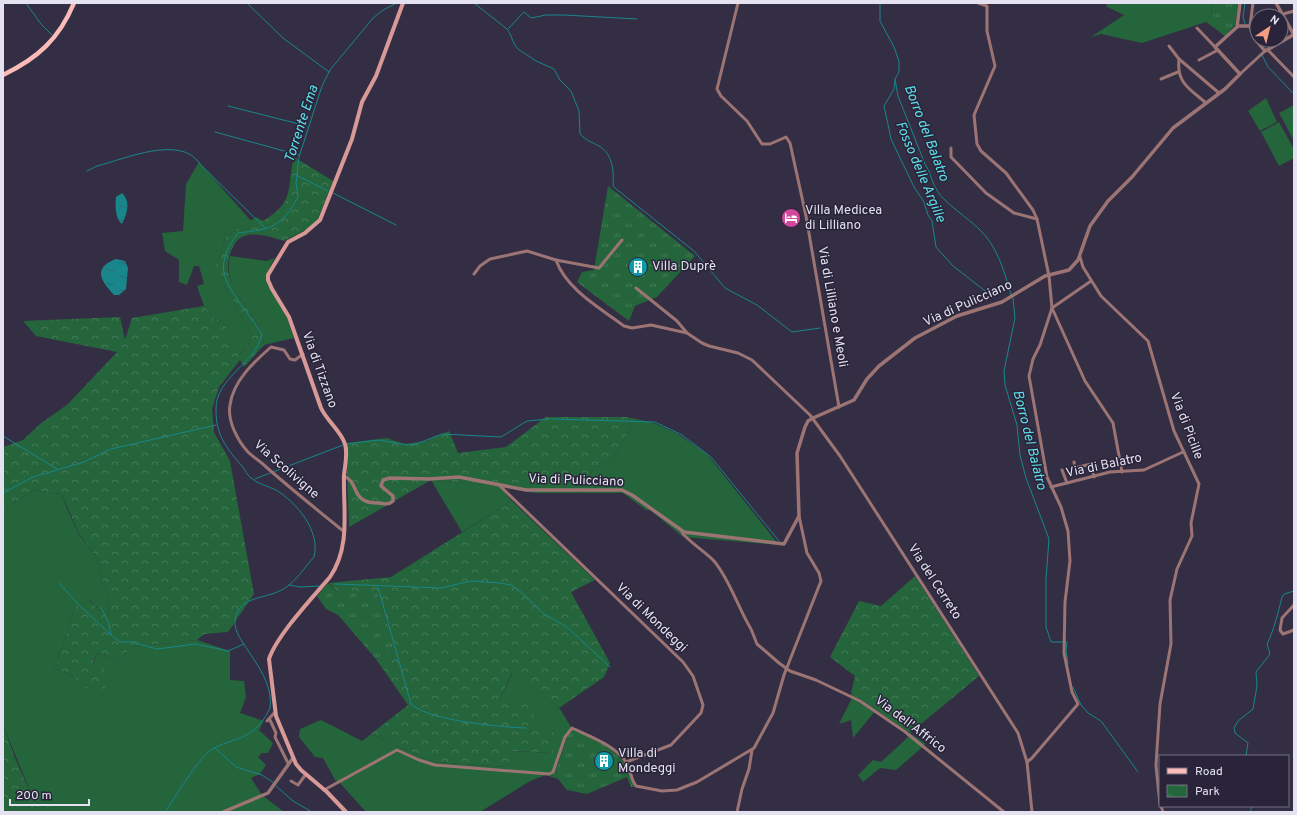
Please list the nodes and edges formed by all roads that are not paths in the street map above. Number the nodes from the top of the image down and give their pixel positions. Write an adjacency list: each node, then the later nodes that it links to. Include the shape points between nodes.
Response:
1 (74, 3): 18 (main road, via 65,25 52,41 24,64)
2 (403, 3): 36 (main road, Via di Tizzano, via 376,76 362,102 352,139 320,220 305,233 288,242 268,275 269,284 287,312)
3 (738, 3): 37 (street, Via di Lilliano e Meoli, via 716,89 748,121 762,144 786,138 790,142 806,216)
4 (978, 3): 24 (street, via 987,6 987,31 995,66 974,115 977,144 1006,173)
5 (1240, 3): 6 (street)
6 (1238, 26): 7 (street); 12 (street)
7 (1249, 26)
8 (1289, 26): 10 (street)
9 (1197, 28): 12 (street)
10 (1294, 35): 13 (street)
11 (1170, 46): 14 (street)
12 (1217, 49): 15 (street); 17 (street)
13 (1267, 50): 17 (street); 19 (street)
14 (1179, 59): 16 (street); 21 (street)
15 (1199, 60)
16 (1178, 72): 20 (street); 22 (street, via 1186,85)
17 (1240, 74): 21 (street)
18 (3, 75)
19 (1294, 77)
20 (1161, 80)
21 (1219, 93): 22 (street)
22 (1206, 103): 26 (street, via 1173,128 1135,174 1104,206 1090,226)
23 (951, 148): 24 (street, via 952,157 986,193 1014,213)
24 (1037, 218): 31 (street)
25 (622, 240): 27 (street, via 599,268)
26 (1080, 257): 28 (street); 29 (street, Via di Picille)
27 (556, 260): 30 (street, via 527,251 490,259); 35 (street, via 573,286 624,326 632,328 650,325)
28 (1077, 263): 29 (street, Via di Picille); 31 (street, Via di Pulicciano, via 1067,271)
29 (1083, 267): 32 (street, Via di Picille)
30 (474, 274)
31 (1049, 276): 34 (street); 37 (street, Via di Pulicciano, via 1002,302 957,316 912,340 874,371 854,400)
32 (1091, 281): 34 (street); 39 (street, Via di Picille, via 1106,301 1148,341)
33 (636, 288): 35 (street)
34 (1052, 308): 42 (street, via 1085,381 1113,423); 47 (street, via 1029,376)
35 (687, 333): 38 (street, Via del Cerreto, via 709,346 738,353 752,360)
36 (303, 354): 43 (main road, Via di Tizzano, via 321,408 345,445); 49 (street, Via Scolivigne, via 295,360 290,359 284,350 271,347 261,356 244,373 233,394 229,406 231,421 248,452)
37 (839, 407): 38 (street, Via di Pulicciano)
38 (812, 418): 48 (street, Via di Pulicciano, via 805,427 797,453); 62 (street, Via del Cerreto, via 844,462 1018,733)
39 (1183, 452): 42 (street, Via di Balatro, via 1144,470); 67 (street, Via di Picille, via 1199,487 1191,523 1192,536 1177,569 1170,600 1171,644 1160,704 1156,766)
40 (1074, 462): 44 (street, via 1075,468 1091,464)
41 (1062, 470): 45 (street)
42 (1122, 472): 44 (street, Via di Balatro, via 1110,472)
43 (344, 476): 46 (street, Via di Pulicciano, via 348,478 360,498 371,503 389,504 394,500 394,496 381,486 382,481 387,478 460,477); 49 (main road, Via di Tizzano)
44 (1094, 477): 45 (street, Via di Balatro)
45 (1067, 483): 47 (street, Via di Balatro)
46 (499, 485): 50 (street, Via di Pulicciano, via 534,491 625,490); 61 (street, Via di Mondeggi, via 683,662 693,676 703,705 700,713 671,745)
47 (1051, 487): 62 (street, via 1066,518 1069,538 1064,653 1072,692 1078,704)
48 (799, 516): 50 (street, Via di Pulicciano, via 782,545); 53 (street, via 807,553 819,572 821,581)
49 (345, 530): 58 (main road, Via di Tizzano, via 336,568 270,655)
50 (682, 532): 54 (street, via 714,561 751,629 754,640)
51 (1294, 605): 52 (street, via 1282,618 1280,630 1282,634)
52 (1294, 630)
53 (788, 663): 55 (street); 56 (street)
54 (779, 664): 55 (street); 57 (street)
55 (786, 668): 56 (street, Via dell'Affrico); 57 (street)
56 (794, 672): 71 (street, Via dell'Affrico, via 860,701 904,731)
57 (784, 674): 59 (street, via 774,713)
58 (275, 712): 60 (main road, Via di Tizzano); 63 (street, via 268,720)
59 (752, 750): 61 (street, via 697,782 677,790 662,791 636,786); 70 (street)
60 (293, 758): 63 (street); 64 (main road, Via di Tizzano)
61 (626, 762): 66 (street, via 604,743 572,728 565,737 553,772 549,774 435,765 397,750)
62 (1027, 762): 72 (street, Via del Cerreto)
63 (288, 763): 68 (street, via 268,794)
64 (306, 774): 65 (street, via 298,785); 66 (main road, Via di Tizzano)
65 (291, 781)
66 (324, 790): 69 (main road, Via di Tizzano)
67 (1159, 795)
68 (223, 812)
69 (346, 812)
70 (737, 812)
71 (1004, 812)
72 (1032, 812)

